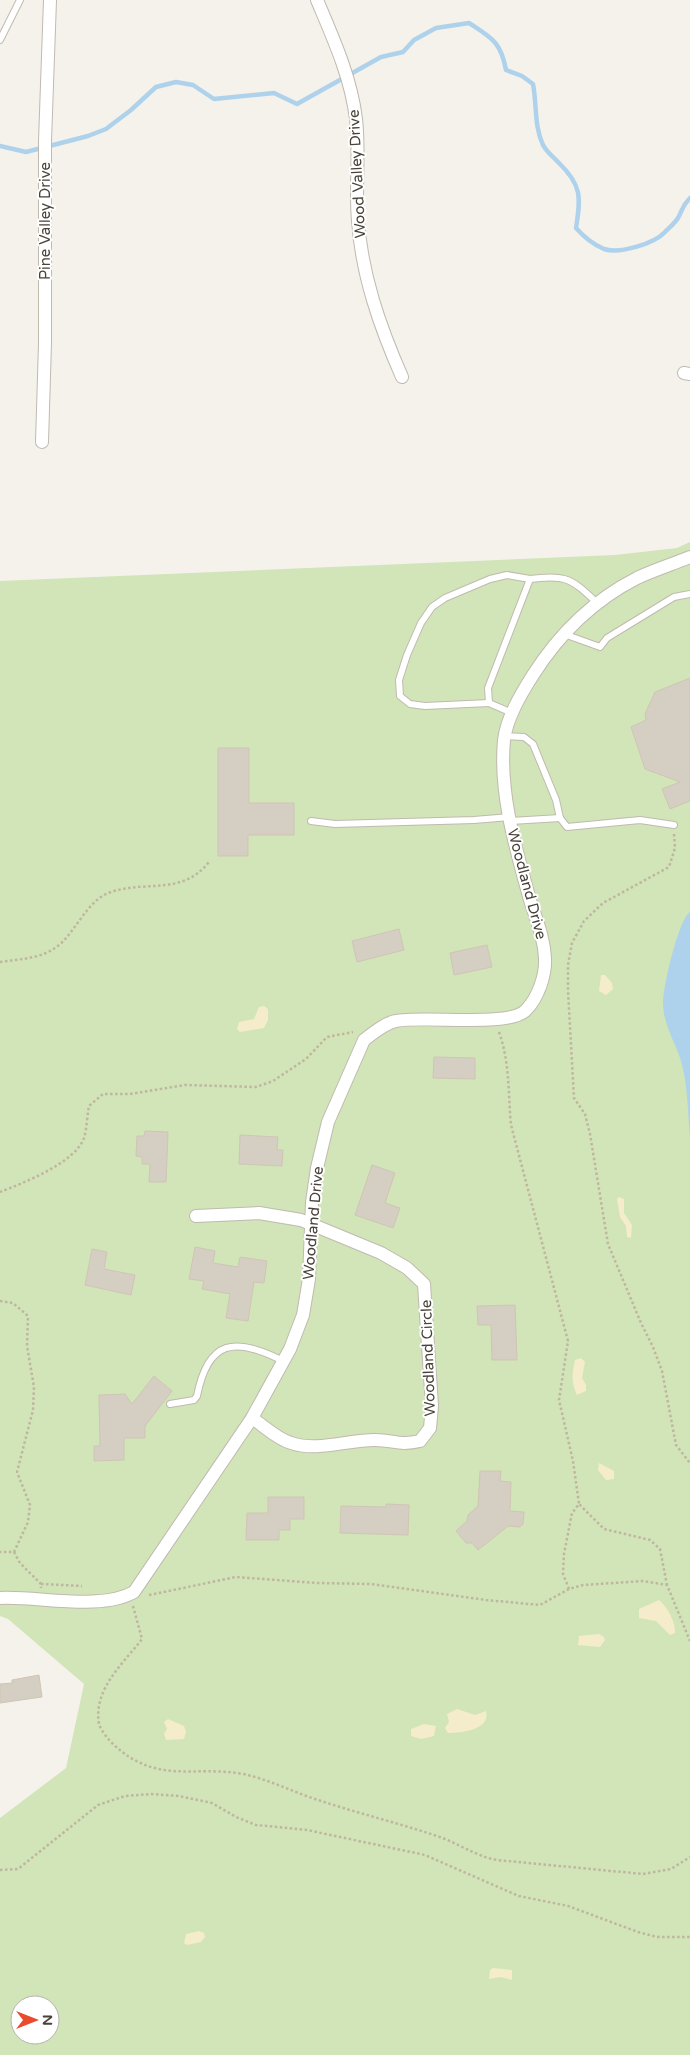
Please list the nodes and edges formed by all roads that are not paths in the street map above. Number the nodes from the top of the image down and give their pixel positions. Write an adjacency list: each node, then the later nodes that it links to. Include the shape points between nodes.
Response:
1 (20, 0): 4 (lane)
2 (50, 0): 6 (street, Pine Valley Drive)
3 (317, 0): 5 (street, Wood Valley Drive, via 346,74 356,118 358,220 370,293 380,327)
4 (0, 40)
5 (402, 377)
6 (42, 442)
7 (690, 557): 10 (street, Woodland Drive, via 637,578)
8 (530, 579): 10 (lane, via 551,576 574,582); 12 (lane, via 488,688); 12 (lane, via 507,575 490,579 432,607 421,623 399,680 400,696 410,704)
9 (690, 594): 11 (lane, via 674,597 607,638 600,647)
10 (597, 603): 11 (street, Woodland Drive)
11 (564, 634): 13 (street, Woodland Drive, via 546,654)
12 (489, 703): 13 (lane)
13 (512, 713): 14 (street, Woodland Drive)
14 (505, 736): 15 (lane, via 524,736 533,744); 16 (street, Woodland Drive, via 504,776)
15 (560, 818): 16 (lane); 18 (lane, via 567,827 640,820)
16 (510, 819): 17 (lane, via 334,824); 20 (street, Woodland Drive, via 543,938 546,960 535,997 520,1015 495,1020 418,1018 394,1021 364,1040 328,1122 317,1168)
17 (311, 821)
18 (674, 825)
19 (196, 1216): 20 (street, via 259,1214)
20 (311, 1224): 21 (street, Woodland Drive, via 311,1260 303,1315); 23 (street, Woodland Circle, via 381,1253 407,1268 424,1284 432,1406 430,1428 420,1441 403,1445 377,1440 301,1446 288,1442)
21 (283, 1361): 22 (lane, via 241,1347 220,1350 205,1365 194,1400); 23 (street, Woodland Drive)
22 (170, 1404)
23 (252, 1418): 24 (street, Woodland Drive, via 134,1592 114,1601)
24 (0, 1598)

